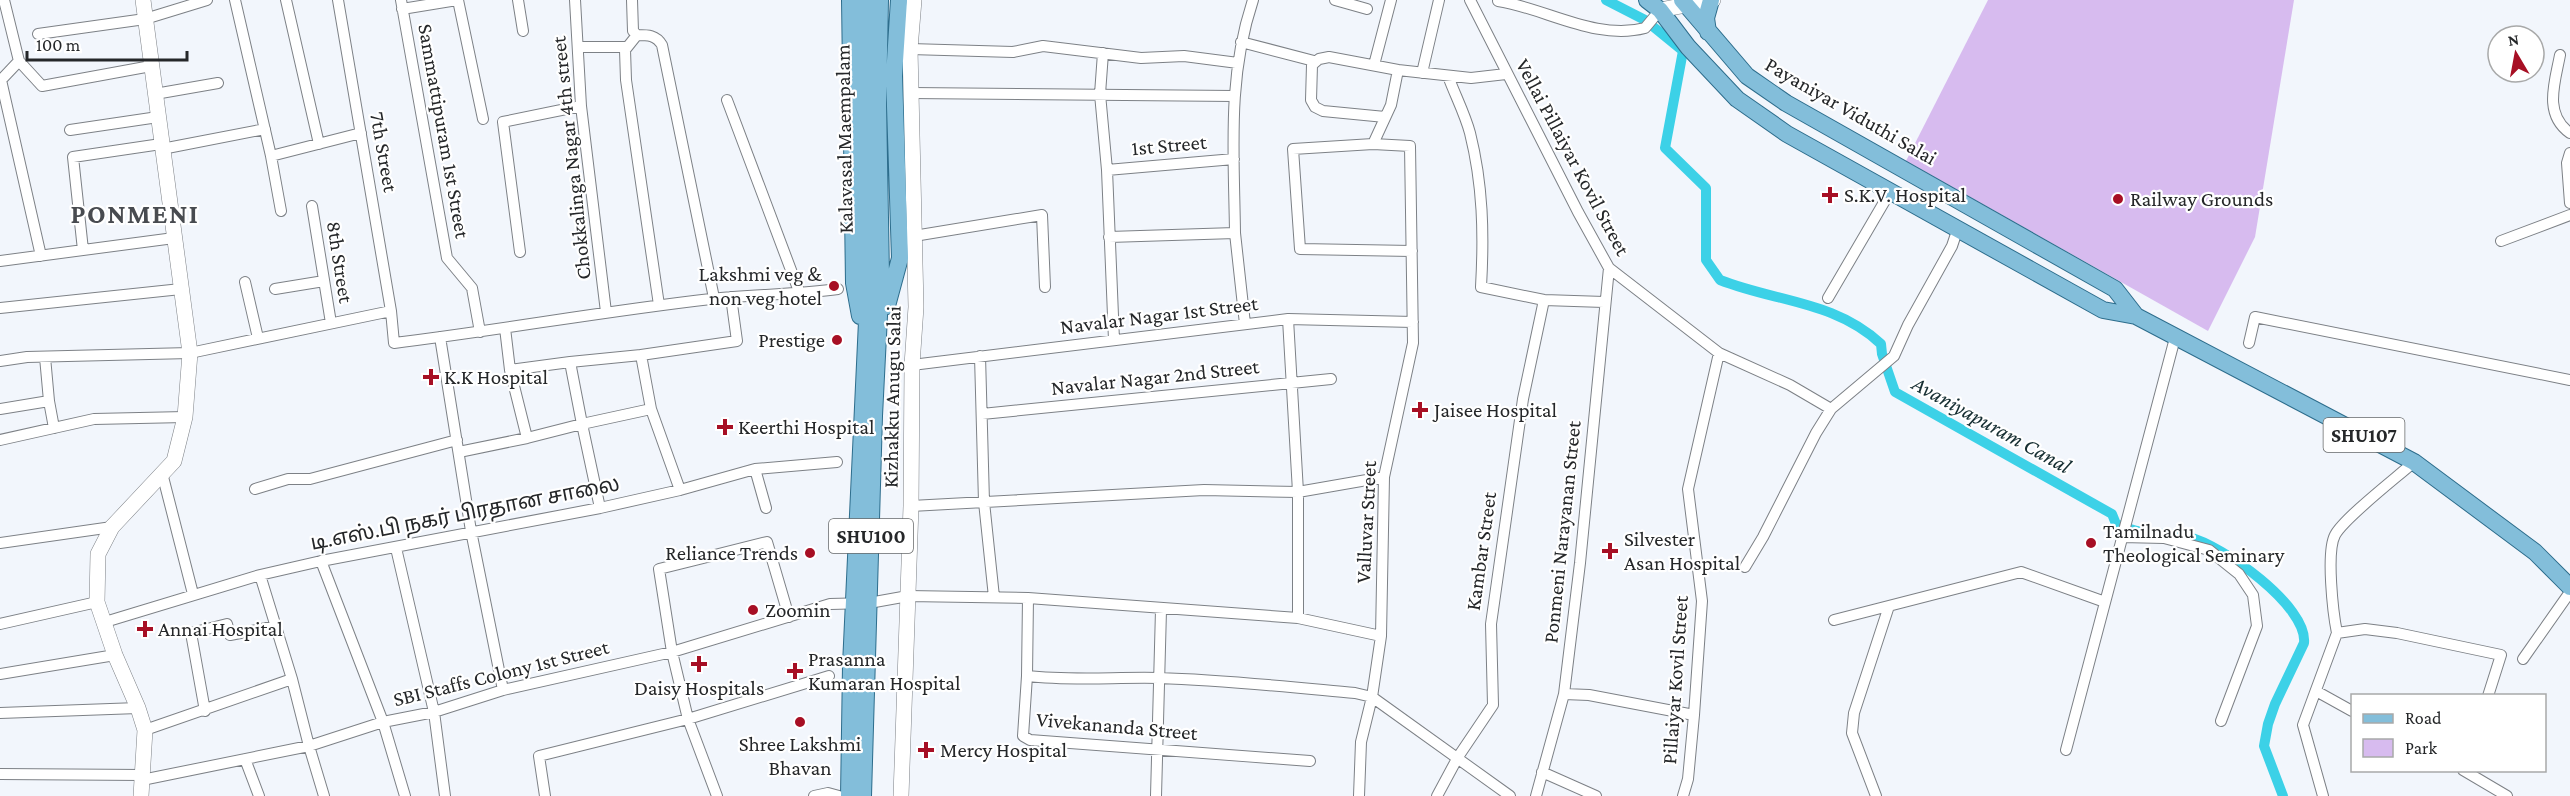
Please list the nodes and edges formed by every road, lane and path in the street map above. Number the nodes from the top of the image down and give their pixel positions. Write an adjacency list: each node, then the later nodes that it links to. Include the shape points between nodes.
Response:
1 (4, 0): 38 (street)
2 (143, 0): 27 (street)
3 (207, 0): 27 (street)
4 (235, 0): 59 (street)
5 (286, 0): 63 (street)
6 (338, 0): 61 (street, 7th Street)
7 (458, 0): 24 (street); 58 (street)
8 (518, 0): 28 (street)
9 (575, 0): 33 (street, Chokkalinga Nagar 4th street)
10 (632, 0): 31 (street, via 632,24)
11 (850, 0): 118 (main road, via 854,283)
12 (866, 0): 90 (main road, Kalavasal Maempalam / SHU100, via 864,105)
13 (880, 0): 90 (main road, Kalavasal Maempalam / SHU100)
14 (899, 0): 118 (main road, via 894,76 900,258)
15 (914, 0): 35 (street, Kizhakku Anugu Salai)
16 (1253, 0): 32 (street)
17 (1335, 0): 25 (street)
18 (1391, 0): 41 (street)
19 (1439, 0): 44 (street)
20 (1470, 0): 45 (street, Vellai Pillaiyar Kovil Street)
21 (1712, 0): 23 (street); 29 (main road, via 1706,18)
22 (1498, 1): 26 (street, via 1575,24 1628,31)
23 (1684, 2): 26 (street); 29 (main road, Payaniyar Viduthi Salai / SHU107)
24 (402, 4): 113 (street, Sammattipuram 1st Street, via 447,258 472,288)
25 (1366, 9)
26 (1651, 15): 55 (main road, Payaniyar Viduthi Salai / SHU107)
27 (145, 19): 30 (street); 42 (street)
28 (523, 32)
29 (1708, 32): 49 (main road, Payaniyar Viduthi Salai / SHU107, via 1747,76)
30 (38, 34)
31 (637, 35): 34 (street); 99 (street, via 651,35 662,45)
32 (1241, 42): 39 (street); 40 (street)
33 (578, 47): 34 (street); 54 (street, Chokkalinga Nagar 4th street)
34 (627, 47): 103 (street, via 626,80)
35 (910, 49): 36 (street, via 1013,52 1043,46); 48 (street, Kizhakku Anugu Salai)
36 (1103, 53): 40 (street); 51 (street)
37 (2560, 55): 62 (street, via 2552,106 2560,126)
38 (19, 61): 42 (street, via 42,86); 87 (street, via 1,80)
39 (1314, 61): 41 (street, via 1329,57); 57 (street, via 1311,100 1315,107)
40 (1238, 63): 52 (street)
41 (1374, 65): 43 (street)
42 (151, 66): 50 (street)
43 (1398, 70): 44 (street); 57 (street)
44 (1422, 73): 46 (street)
45 (1506, 74): 46 (street); 89 (street, Vellai Pillaiyar Kovil Street)
46 (1448, 76): 101 (street, via 1469,131 1481,186 1481,286)
47 (218, 83): 50 (street)
48 (911, 93): 51 (street); 80 (street, Kizhakku Anugu Salai)
49 (1771, 93): 55 (main road); 67 (main road, Payaniyar Viduthi Salai / SHU107)
50 (155, 94): 56 (street)
51 (1100, 94): 52 (street); 70 (street)
52 (1234, 96): 69 (street)
53 (727, 100): 97 (street)
54 (581, 106): 86 (street, via 503,122); 106 (street, Chokkalinga Nagar 4th street)
55 (1755, 112): 72 (main road, Payaniyar Viduthi Salai / SHU107)
56 (158, 117): 60 (street); 65 (street)
57 (1385, 117): 64 (street)
58 (483, 119)
59 (265, 129): 65 (street); 68 (street)
60 (70, 130)
61 (361, 133): 63 (street); 105 (street, 7th Street)
62 (2570, 133)
63 (319, 144): 68 (street)
64 (1373, 144): 85 (street, Valluvar Street, via 1410,146); 85 (street, via 1293,149 1300,249)
65 (162, 147): 82 (street); 84 (street, via 73,157)
66 (2570, 153): 71 (street)
67 (1876, 154): 72 (main road); 107 (main road, Payaniyar Viduthi Salai / SHU107, via 2115,289)
68 (271, 156): 76 (street)
69 (1234, 159): 70 (street, 1st Street); 79 (street)
70 (1107, 170): 81 (street)
71 (2569, 172): 74 (street)
72 (1863, 177): 73 (main road, Payaniyar Viduthi Salai / SHU107)
73 (1890, 192): 78 (main road, Payaniyar Viduthi Salai / SHU107); 100 (street)
74 (2570, 203)
75 (312, 206): 91 (street, 8th Street)
76 (281, 211)
77 (2570, 215): 83 (street)
78 (1958, 228): 107 (main road, Payaniyar Viduthi Salai / SHU107, via 2103,309); 135 (street, via 1894,356)
79 (1235, 233): 81 (street); 111 (street)
80 (914, 236): 93 (street, via 1042,215); 127 (street, Kizhakku Anugu Salai, via 916,307)
81 (1109, 237): 117 (street)
82 (174, 238): 84 (street); 96 (street)
83 (2501, 241)
84 (83, 250): 87 (street)
85 (1412, 251): 109 (street, Valluvar Street)
86 (520, 252)
87 (41, 256): 88 (street)
88 (0, 261)
89 (1609, 268): 102 (street, Ponmeni Narayanan Street); 121 (street, Vellai Pillaiyar Kovil Street)
90 (875, 277): 118 (main road, SHU100)
91 (324, 281): 94 (street); 110 (street, 8th Street)
92 (245, 282): 115 (street)
93 (1045, 287)
94 (275, 289)
95 (838, 289): 97 (street)
96 (181, 290): 104 (street); 120 (street)
97 (800, 294): 98 (street)
98 (731, 297): 99 (street); 122 (street, via 737,341)
99 (714, 298): 103 (street)
100 (1828, 298)
101 (1544, 300): 102 (street); 208 (street, Kambar Street, via 1523,399 1491,624 1493,705)
102 (1604, 302): 192 (street, Ponmeni Narayanan Street)
103 (659, 305): 106 (street)
104 (0, 308)
105 (390, 311): 110 (street); 114 (street, 7th Street, via 394,343)
106 (606, 312): 112 (street)
107 (2136, 316): 116 (main road, Payaniyar Viduthi Salai / SHU107)
108 (1288, 319): 109 (street, Navalar Nagar 1st Street); 111 (street, Navalar Nagar 1st Street); 131 (street)
109 (1413, 322): 147 (street, Valluvar Street, via 1413,343)
110 (331, 323): 115 (street)
111 (1245, 324): 117 (street, Navalar Nagar 1st Street)
112 (505, 328): 113 (street); 128 (street)
113 (480, 332): 114 (street)
114 (440, 337): 142 (street)
115 (258, 338): 120 (street)
116 (2175, 338): 144 (main road, Payaniyar Viduthi Salai / SHU107); 157 (street)
117 (1114, 340): 123 (street, Navalar Nagar 1st Street)
118 (872, 342): 171 (main road, SHU100)
119 (2249, 343): 130 (street, via 2255,317)
120 (190, 353): 124 (street); 137 (street)
121 (1719, 353): 135 (street, Vellai Pillaiyar Kovil Street, via 1790,385); 200 (street, Pillaiyar Kovil Street, via 1689,489 1702,601)
122 (641, 355): 126 (street); 134 (street)
123 (980, 356): 127 (street, Navalar Nagar 1st Street); 136 (street)
124 (45, 357): 125 (street); 132 (street)
125 (0, 361)
126 (570, 362): 128 (street); 138 (street)
127 (912, 365): 152 (street, Kizhakku Anugu Salai)
128 (510, 370): 140 (street)
129 (1331, 379): 131 (street, Navalar Nagar 2nd Street)
130 (2570, 380)
131 (1293, 383): 136 (street, Navalar Nagar 2nd Street); 150 (street)
132 (49, 401): 133 (street); 139 (street)
133 (0, 408)
134 (651, 409): 138 (street); 149 (street)
135 (1831, 410): 161 (street)
136 (982, 414): 151 (street)
137 (185, 417): 139 (street, via 94,419); 146 (street, via 174,461)
138 (582, 424): 140 (street); 153 (street)
139 (54, 428): 141 (street)
140 (527, 438): 142 (street)
141 (0, 440)
142 (458, 446): 148 (street); 156 (street)
143 (837, 462): 145 (street, டி.எஸ்.பி நகர் பிரதான சாலை)
144 (2414, 462): 163 (main road, Payaniyar Viduthi Salai / SHU107, via 2535,552); 180 (street, via 2334,536 2331,604)
145 (755, 469): 149 (street, டி.எஸ்.பி நகர் பிரதான சாலை); 154 (street)
146 (162, 473): 155 (street); 165 (street)
147 (1384, 477): 150 (street); 181 (street, Valluvar Street)
148 (255, 489)
149 (680, 490): 153 (street, டி.எஸ்.பி நகர் பிரதான சாலை)
150 (1298, 492): 151 (street, via 1204,490); 175 (street)
151 (984, 502): 152 (street); 167 (street)
152 (911, 506): 166 (street, Kizhakku Anugu Salai)
153 (600, 508): 156 (street, டி.எஸ்.பி நகர் பிரதான சாலை)
154 (766, 508)
155 (112, 527): 158 (street); 169 (street, via 98,554)
156 (471, 531): 159 (street, டி.எஸ்.பி நகர் பிரதான சாலை); 190 (street)
157 (2122, 537): 170 (street); 202 (street, via 2164,538 2209,550 2239,574 2253,595 2257,626)
158 (0, 543)
159 (396, 548): 160 (street, டி.எஸ்.பி நகர் பிரதான சாலை); 198 (street)
160 (321, 561): 162 (street, டி.எஸ்.பி நகர் பிரதான சாலை); 203 (street)
161 (1745, 567)
162 (260, 575): 165 (street, டி.எஸ்.பி நகர் பிரதான சாலை); 179 (street)
163 (2570, 586)
164 (2570, 592): 184 (street)
165 (193, 594): 177 (street, டி.எஸ்.பி நகர் பிரதான சாலை)
166 (908, 596): 167 (street, SBI Staffs Colony 1st Street); 171 (street, SBI Staffs Colony 1st Street); 225 (street, Kizhakku Anugu Salai)
167 (994, 597): 168 (street, SBI Staffs Colony 1st Street)
168 (1028, 598): 173 (street, SBI Staffs Colony 1st Street); 187 (street, Vivekananda Street)
169 (98, 602): 177 (street); 178 (street)
170 (2105, 602): 172 (street, via 2021,572); 207 (street)
171 (862, 603): 174 (street, SBI Staffs Colony 1st Street, via 830,604); 223 (main road, SHU100); 224 (main road, SHU100)
172 (1889, 606): 176 (street); 233 (street, via 1854,713 1852,733)
173 (1161, 610): 175 (street, SBI Staffs Colony 1st Street); 188 (street)
174 (789, 617): 182 (street, SBI Staffs Colony 1st Street); 182 (street, via 767,542 658,569)
175 (1298, 618): 181 (street, SBI Staffs Colony 1st Street)
176 (1834, 620)
177 (105, 622): 183 (street)
178 (0, 624)
179 (277, 626): 189 (street); 197 (street, via 230,635 227,624 190,633)
180 (2337, 633): 191 (street); 193 (street, via 2365,629 2397,633 2501,656)
181 (1381, 636): 194 (street, Valluvar Street)
182 (672, 651): 190 (street, SBI Staffs Colony 1st Street); 201 (street)
183 (115, 655): 185 (street); 195 (street)
184 (2523, 659)
185 (0, 674)
186 (829, 676): 201 (street)
187 (1027, 676): 188 (street); 206 (street, Vivekananda Street, via 1023,736 1030,740)
188 (1158, 678): 194 (street); 206 (street)
189 (292, 679): 197 (street); 205 (street)
190 (503, 690): 198 (street, SBI Staffs Colony 1st Street)
191 (2316, 691): 196 (street); 234 (street, via 2303,725)
192 (1564, 694): 200 (street); 211 (street, Ponmeni Narayanan Street)
193 (2489, 694)
194 (1372, 697): 208 (street); 227 (street, Valluvar Street, via 1361,742)
195 (138, 708): 199 (street); 204 (street)
196 (2351, 710)
197 (205, 711): 204 (street)
198 (434, 712): 203 (street, SBI Staffs Colony 1st Street); 219 (street)
199 (0, 713)
200 (1694, 715): 232 (street, Pillaiyar Kovil Street)
201 (688, 719): 220 (street, via 538,756); 221 (street)
202 (2221, 721)
203 (382, 722): 205 (street, SBI Staffs Colony 1st Street); 218 (street)
204 (145, 730): 214 (street)
205 (309, 746): 209 (street, SBI Staffs Colony 1st Street); 217 (street)
206 (1157, 750): 210 (street, Vivekananda Street); 226 (street)
207 (2067, 750)
208 (1458, 757): 228 (street, Kambar Street); 229 (street)
209 (245, 759): 214 (street, SBI Staffs Colony 1st Street); 216 (street)
210 (1310, 761)
211 (1542, 772): 230 (street, Ponmeni Narayanan Street); 231 (street)
212 (2465, 772): 235 (street)
213 (0, 774): 214 (street, SBI Staffs Colony 1st Street)
214 (142, 784)
215 (833, 794): 222 (street)
216 (259, 796)
217 (324, 796)
218 (405, 796)
219 (445, 796)
220 (545, 796)
221 (717, 796)
222 (814, 796)
223 (849, 796)
224 (863, 796)
225 (901, 796)
226 (1156, 796)
227 (1359, 796)
228 (1437, 796)
229 (1510, 796)
230 (1536, 796)
231 (1596, 796)
232 (1683, 796)
233 (1876, 796)
234 (2323, 796)
235 (2507, 796)

